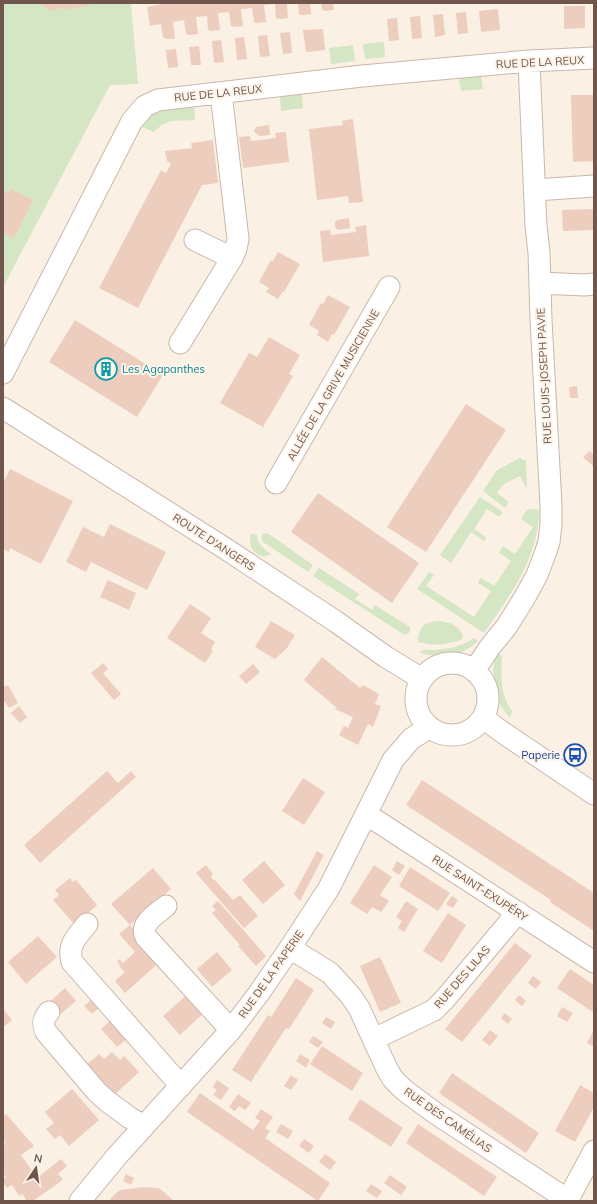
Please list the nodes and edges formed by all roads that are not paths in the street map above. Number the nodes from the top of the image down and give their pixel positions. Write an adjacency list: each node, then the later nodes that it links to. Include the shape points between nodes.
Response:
1 (594, 58): 2 (street, RUE DE LA REUX)
2 (529, 61): 3 (street, RUE DE LA REUX, via 362,76); 5 (street, RUE LOUIS-JOSEPH PAVIE)
3 (222, 93): 7 (street, via 238,238); 12 (street, RUE DE LA REUX, via 158,100 145,106 132,121)
4 (594, 186): 5 (street)
5 (535, 190): 8 (street, RUE LOUIS-JOSEPH PAVIE)
6 (195, 240): 7 (street)
7 (232, 258): 11 (street)
8 (540, 283): 9 (street); 15 (street, RUE LOUIS-JOSEPH PAVIE, via 552,505 549,542 525,598)
9 (594, 284)
10 (389, 287): 14 (street, ALLÉE DE LA GRIVE MUSICIENNE)
11 (180, 343)
12 (3, 373)
13 (3, 408): 16 (street, ROUTE D’ANGERS, via 226,549)
14 (276, 483)
15 (474, 671): 16 (street, via 460,664 449,663 434,668); 17 (street, via 484,682 488,692 488,703)
16 (422, 679): 18 (street, via 418,689 417,705 420,715)
17 (483, 718): 18 (street, via 472,729 462,734 445,734); 19 (street)
18 (430, 728): 20 (street, RUE DE LA PAPERIE, via 411,739 393,760)
19 (594, 794)
20 (366, 814): 22 (street, RUE SAINT-EXUPÉRY); 24 (street, RUE DE LA PAPERIE, via 329,888)
21 (166, 906): 27 (street, via 145,925 146,937)
22 (518, 912): 25 (street, RUE SAINT-EXUPÉRY); 28 (street, RUE DES LILAS, via 434,1010)
23 (87, 924): 29 (street, via 71,946 72,962)
24 (290, 948): 27 (street, RUE DE LA PAPERIE); 28 (street, RUE DES CAMÉLIAS, via 330,973 340,983 359,1008)
25 (594, 962)
26 (49, 1012): 30 (street, via 44,1027 51,1038 102,1097)
27 (231, 1030): 29 (street, RUE DE LA PAPERIE)
28 (374, 1039): 33 (street, RUE DES CAMÉLIAS, via 387,1069 404,1090)
29 (181, 1086): 30 (street, RUE DE LA PAPERIE)
30 (144, 1126): 32 (street, RUE DE LA PAPERIE)
31 (594, 1151): 33 (street)
32 (80, 1201)
33 (567, 1201)

